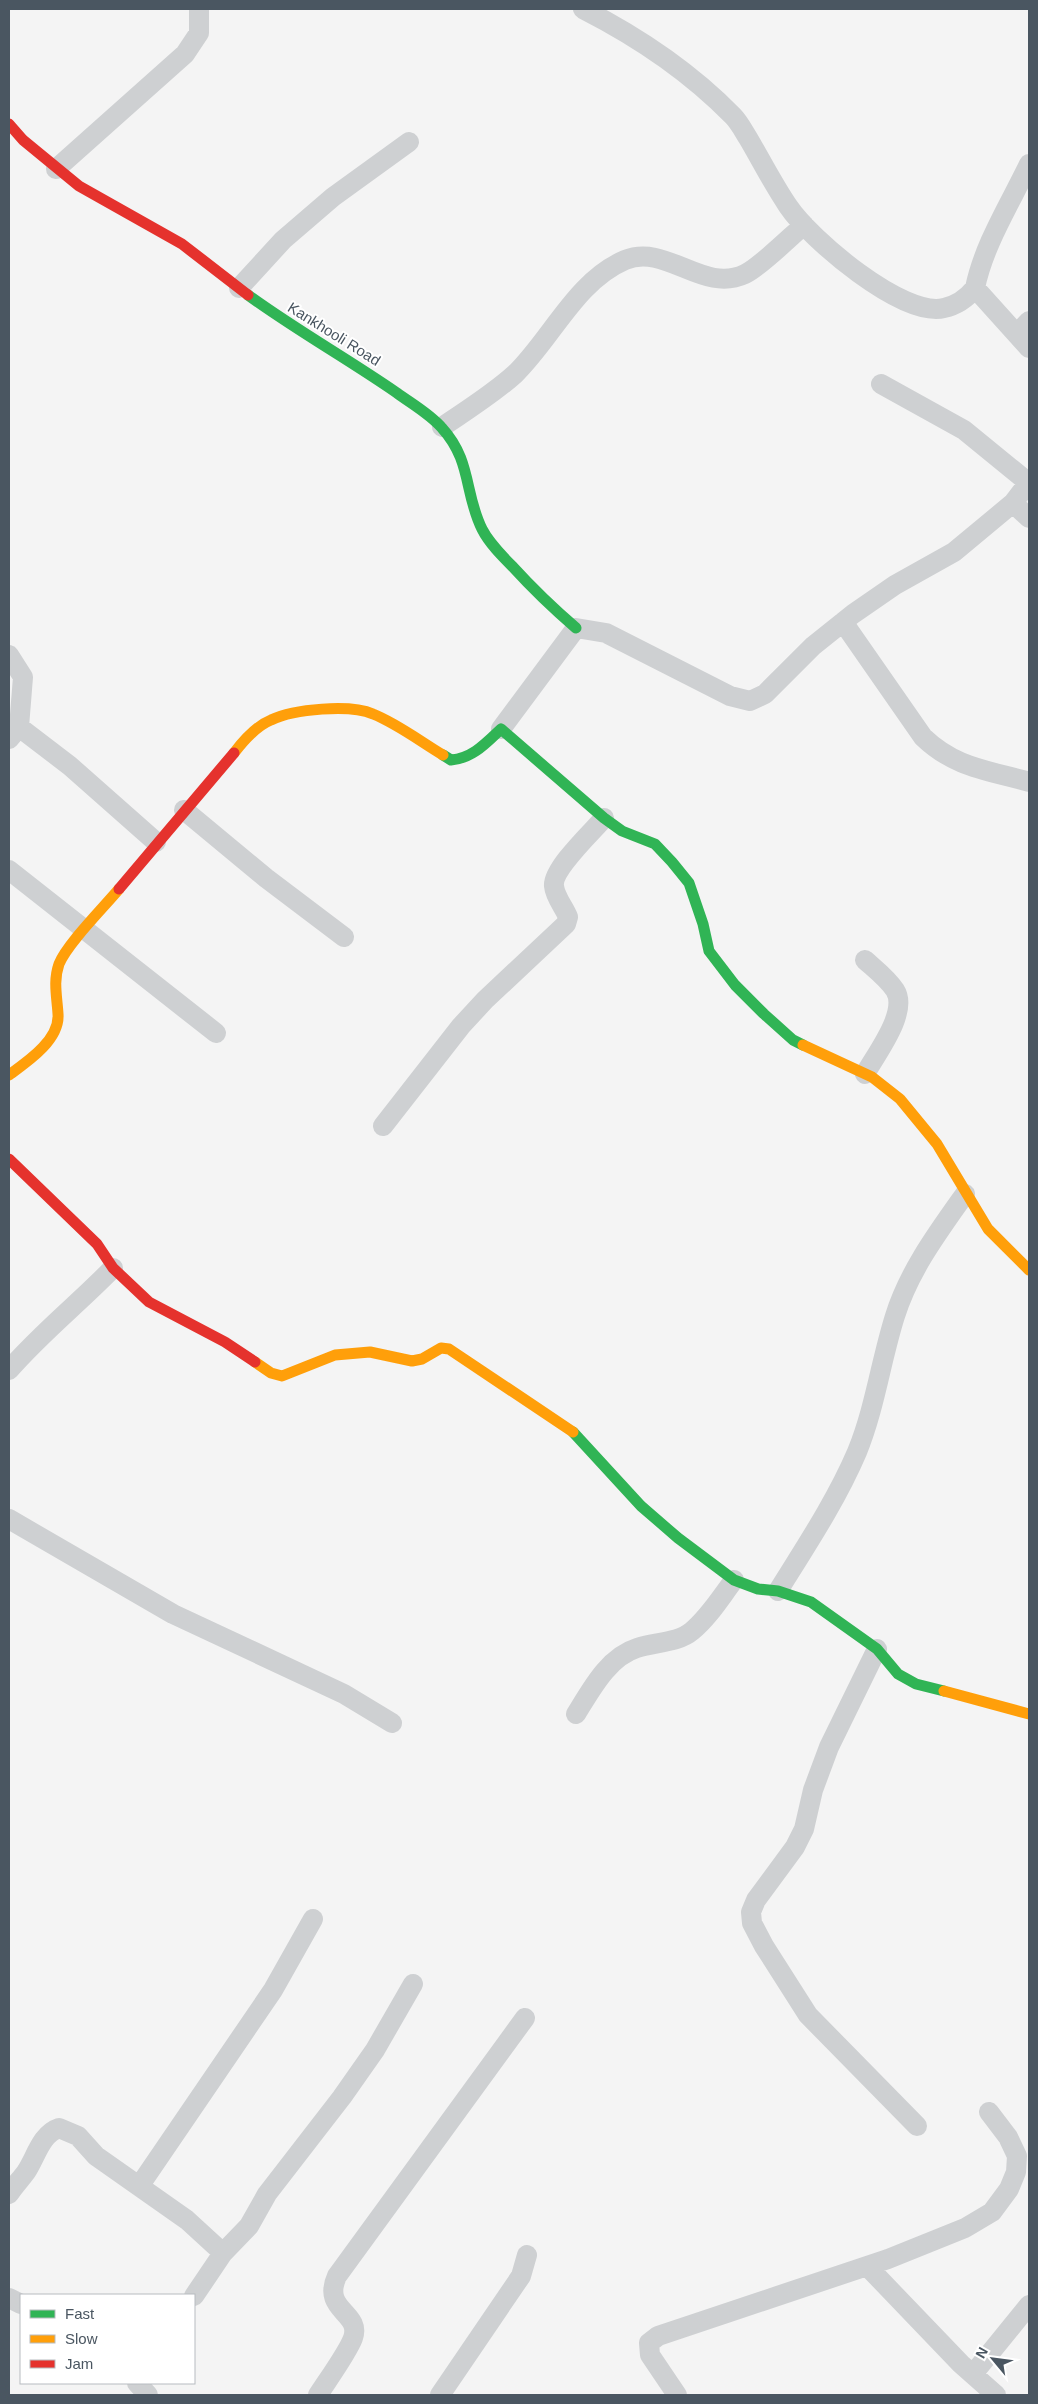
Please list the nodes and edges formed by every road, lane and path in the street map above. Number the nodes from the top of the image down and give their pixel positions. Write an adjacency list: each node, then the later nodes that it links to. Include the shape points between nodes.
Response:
1 (199, 9): 6 (street, via 199,33 185,54)
2 (583, 9): 7 (street, via 641,40 735,117 788,207)
3 (9, 124): 6 (street, Kankhooli Road)
4 (409, 142): 8 (street, via 358,177 297,228)
5 (1029, 164): 9 (street, via 990,244)
6 (56, 169): 8 (street, Kankhooli Road, via 110,206 182,244)
7 (804, 225): 9 (street, via 859,274 901,300 924,307 943,308 966,299); 12 (street, via 746,274 727,279 644,255 625,260 605,272 576,299 516,373)
8 (239, 288): 12 (street, Kankhooli Road, via 286,323 375,378)
9 (975, 288): 10 (street)
10 (1025, 334)
11 (881, 384): 13 (street, via 964,430)
12 (442, 427): 17 (street, Kankhooli Road, via 460,452 483,531 547,603)
13 (1029, 482): 14 (street)
14 (1013, 503): 15 (street); 16 (street, via 954,552 895,585)
15 (1029, 518)
16 (843, 622): 17 (street, via 764,694 750,701 730,696 606,633); 21 (street, via 923,737 935,748 978,770)
17 (576, 628): 19 (street)
18 (9, 655): 20 (street, via 23,677)
19 (501, 729): 22 (street, via 473,754 461,760 451,760 373,714 351,709 292,713 270,720 246,736); 23 (street)
20 (14, 733): 24 (street, via 70,766)
21 (1029, 782)
22 (184, 810): 24 (street); 27 (street, via 266,878)
23 (604, 818): 30 (street, via 622,831 655,844 689,883 709,951 741,991 793,1040); 32 (street, via 561,866 554,881 557,896 568,917 566,924 473,1013)
24 (156, 842): 26 (street)
25 (9, 870): 26 (street)
26 (83, 930): 29 (street); 31 (street, via 57,965 58,1020 53,1032 36,1053)
27 (344, 936)
28 (865, 960): 30 (street, via 892,986 899,1002 890,1030)
29 (216, 1033)
30 (864, 1074): 34 (street, via 900,1099 920,1121)
31 (9, 1075)
32 (382, 1126)
33 (9, 1159): 35 (street, via 97,1244)
34 (965, 1194): 36 (street, via 988,1229); 40 (street, via 913,1274 895,1314 857,1451 824,1515)
35 (113, 1268): 37 (street); 39 (street, via 149,1302 225,1342 271,1373 282,1376 335,1355 354,1352 412,1361 441,1348 460,1354 569,1427 641,1506)
36 (1029, 1270)
37 (9, 1370)
38 (9, 1519): 44 (street, via 173,1614 344,1694)
39 (734, 1580): 40 (street, via 758,1589); 42 (street, via 692,1632 622,1654 608,1667)
40 (778, 1591): 41 (street, via 811,1602)
41 (877, 1650): 43 (street, via 898,1674 916,1684); 49 (street, via 829,1747 804,1829 751,1912 752,1923 764,1946 808,2016)
42 (576, 1714)
43 (1029, 1714)
44 (392, 1723)
45 (313, 1919): 50 (street, via 273,1990)
46 (413, 1984): 52 (street, via 375,2050 342,2097 267,2194 249,2226)
47 (525, 2018): 60 (street, via 337,2276 332,2297 354,2324 354,2338)
48 (989, 2112): 54 (street, via 1008,2137 1017,2156 1016,2172 1009,2189 992,2212 965,2228)
49 (916, 2126)
50 (140, 2185): 51 (street, via 96,2156 78,2136 59,2128 44,2140 27,2171); 52 (street, via 187,2220)
51 (9, 2194)
52 (223, 2253): 55 (street)
53 (527, 2255): 61 (street, via 521,2276)
54 (868, 2266): 57 (street); 62 (street, via 658,2336 649,2343 650,2355)
55 (195, 2295)
56 (1029, 2305): 57 (street)
57 (973, 2374): 63 (street)
58 (138, 2384): 59 (street)
59 (148, 2395)
60 (318, 2395)
61 (440, 2395)
62 (678, 2395)
63 (996, 2395)

